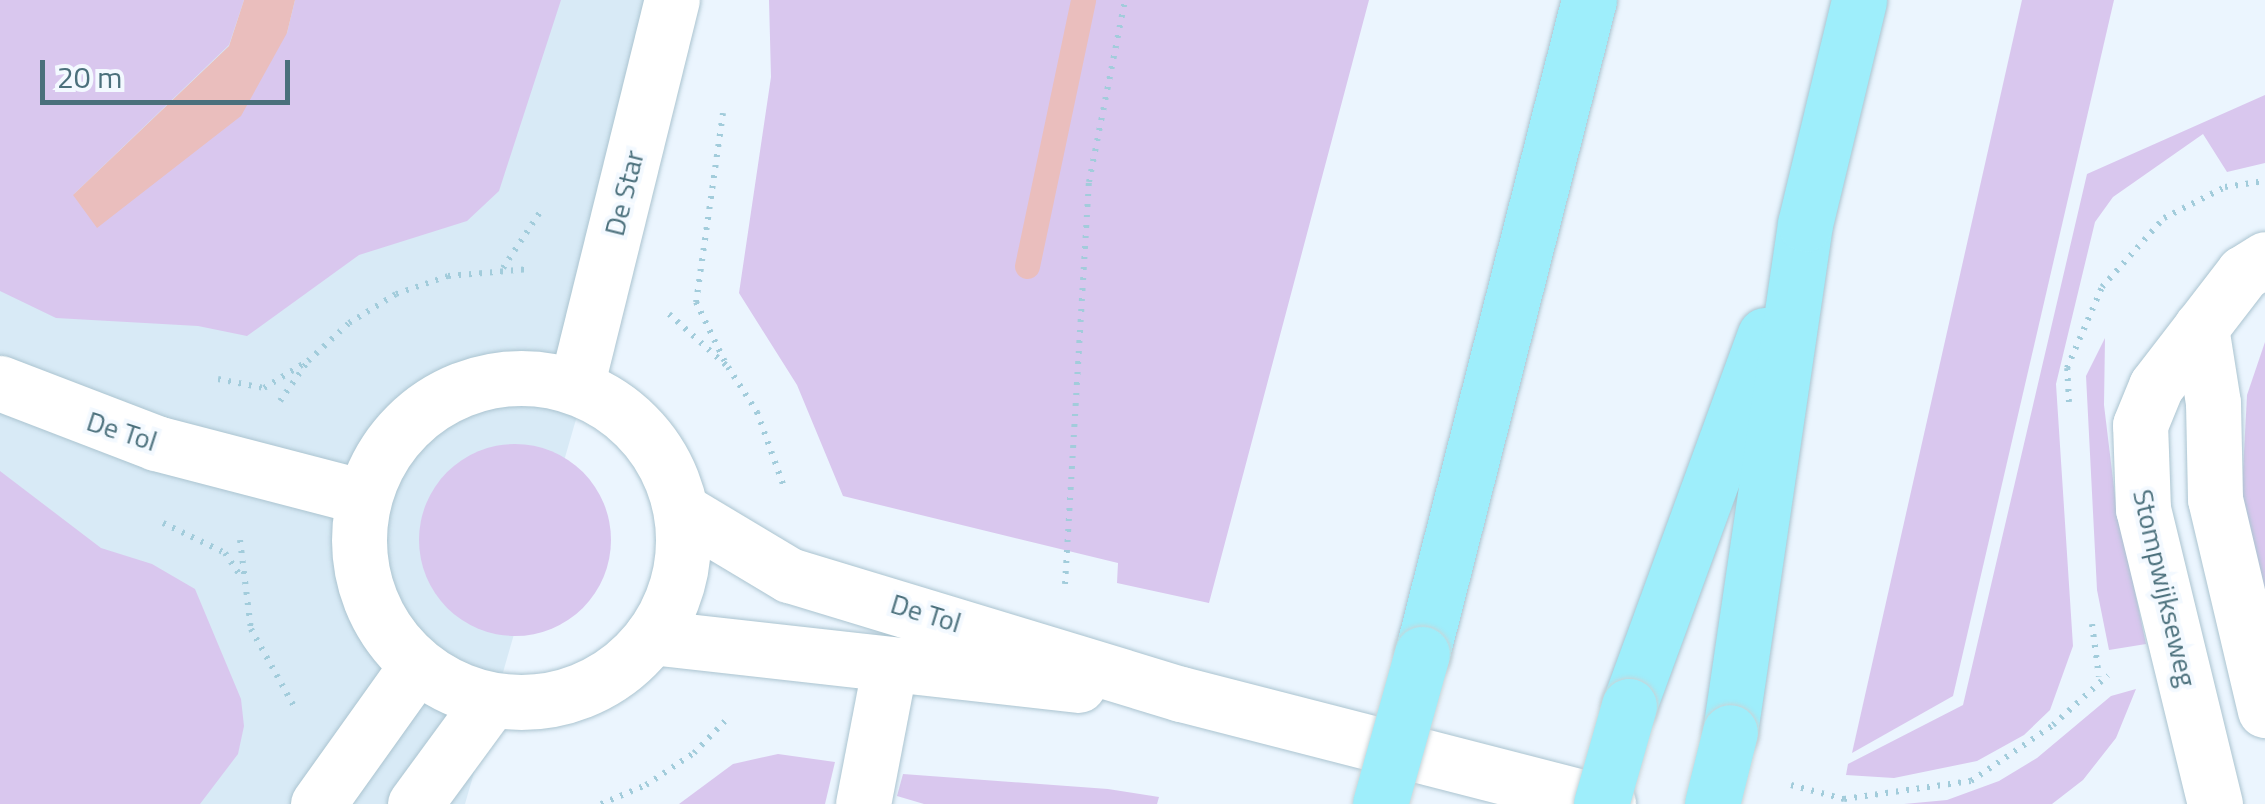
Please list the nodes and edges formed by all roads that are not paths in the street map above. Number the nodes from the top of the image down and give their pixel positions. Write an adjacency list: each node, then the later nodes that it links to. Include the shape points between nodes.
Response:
1 (672, 0): 8 (street, De Star)
2 (1589, 0): 20 (highway, bridge)
3 (1858, 0): 4 (highway)
4 (1805, 224): 21 (highway, bridge, via 1629,706); 22 (highway, bridge, via 1730,732)
5 (2265, 259): 6 (street, Stompwijkseweg, via 2242,273)
6 (2201, 327): 16 (street, via 2213,404 2216,499); 23 (street, Stompwijkseweg, via 2156,386 2140,425 2140,477)
7 (0, 383): 9 (street, De Tol, via 156,443)
8 (576, 387): 9 (street, via 533,378 488,380 446,396 410,422 382,456); 10 (street, via 614,406 646,434 669,471)
9 (364, 496): 12 (street, via 358,543 366,589 386,630)
10 (682, 511): 11 (street, via 684,556); 14 (street, De Tol, via 789,575)
11 (651, 638): 13 (street, De Tol); 15 (street, via 619,669 580,691 536,702)
12 (417, 665): 15 (street); 17 (street)
13 (889, 669): 14 (street, De Tol); 19 (street)
14 (1181, 694): 21 (street, De Tol)
15 (491, 700): 18 (street)
16 (2265, 710)
17 (318, 804)
18 (415, 804)
19 (863, 804)
20 (1380, 804)
21 (1605, 804)
22 (1712, 804)
23 (2215, 804)

